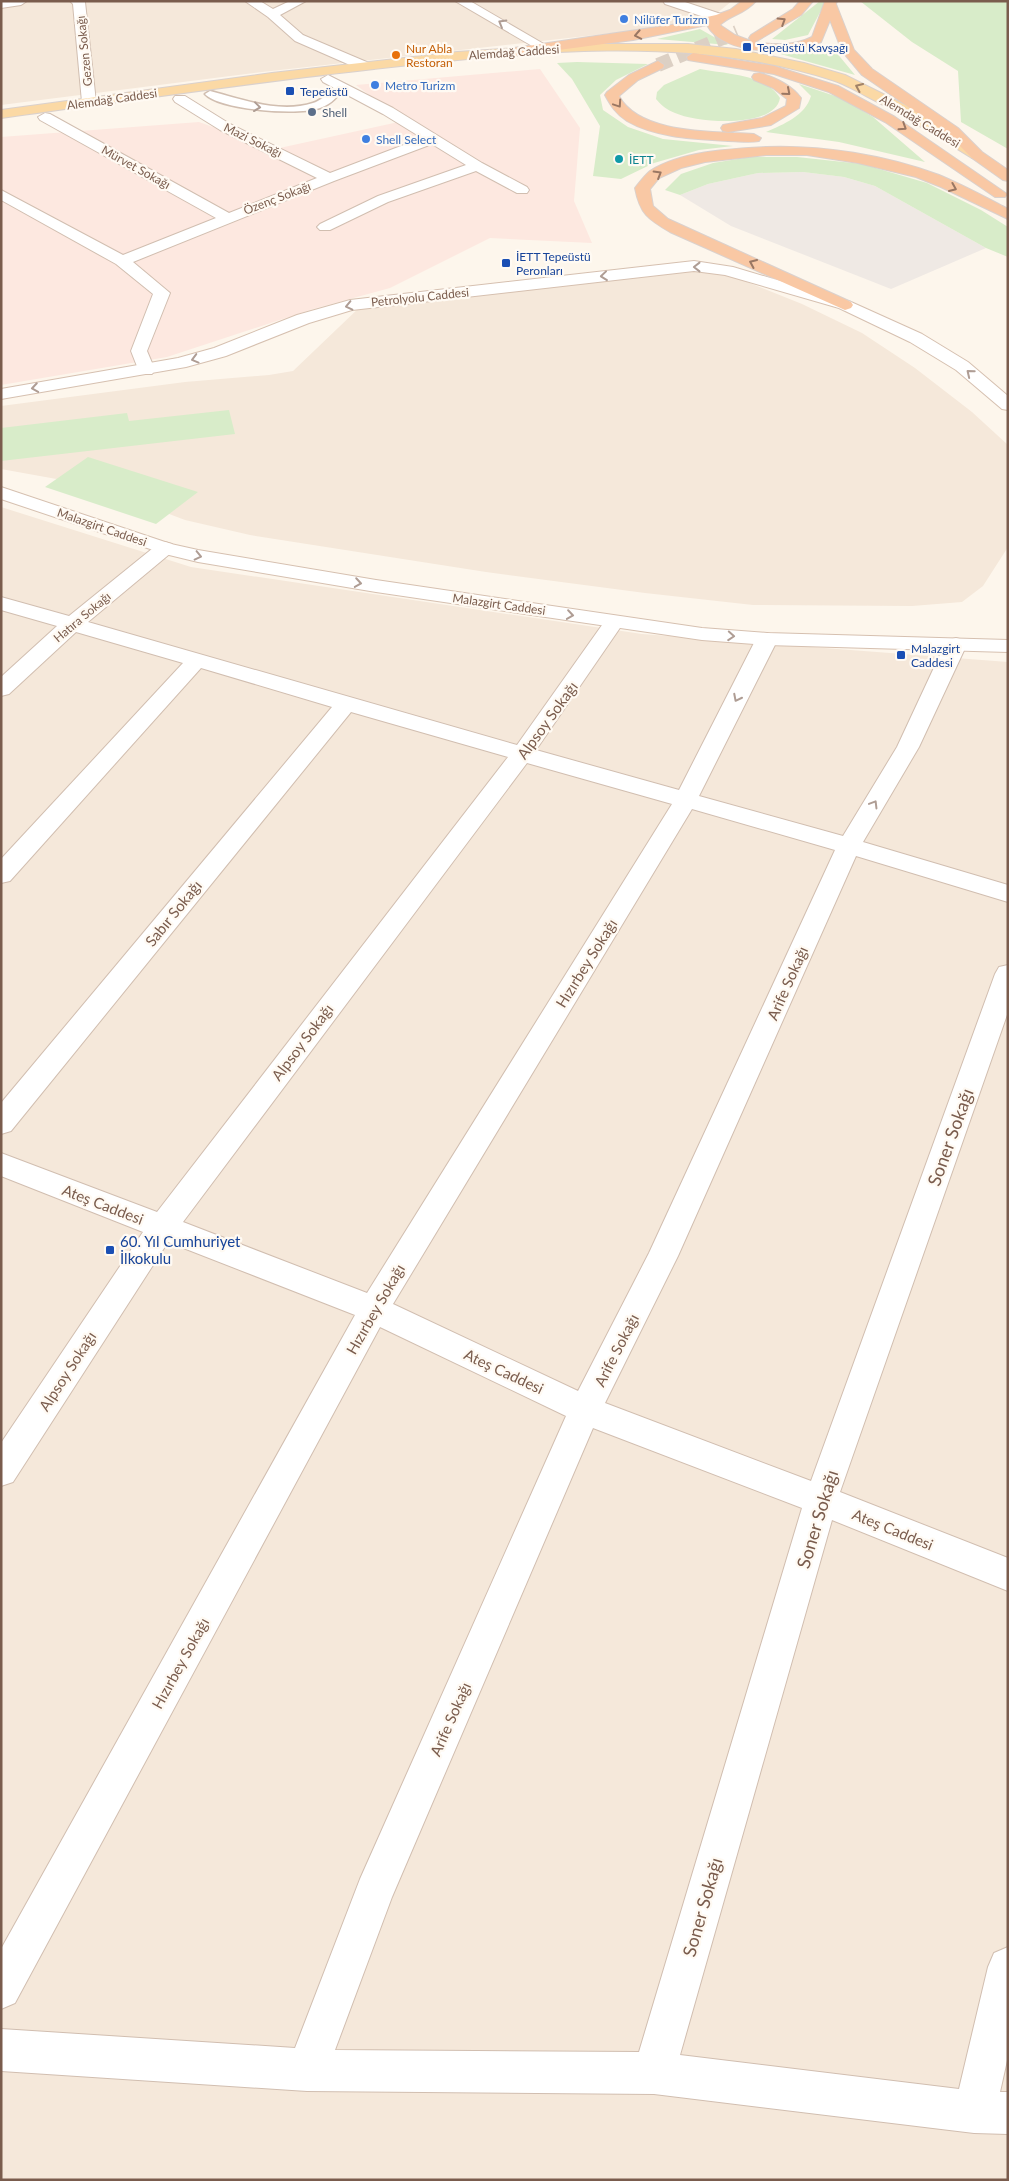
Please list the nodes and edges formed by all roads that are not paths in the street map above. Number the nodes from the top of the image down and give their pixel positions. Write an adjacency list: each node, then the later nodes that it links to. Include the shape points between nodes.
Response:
1 (21, 1): 10 (street)
2 (251, 1): 11 (street)
3 (300, 1): 11 (street)
4 (461, 1): 14 (street, one-way to 4)
5 (669, 1): 12 (street)
6 (750, 1): 12 (highway, via 734,13)
7 (807, 1): 13 (highway, one-way to 7, via 797,12)
8 (80, 2): 22 (street, Gezen Sokağı)
9 (831, 3): 12 (highway, via 817,39 802,46 773,48 736,41 713,25); 28 (highway, via 848,51 867,72 953,131)
10 (1, 4)
11 (272, 14): 17 (street, via 299,38)
12 (720, 18): 14 (highway, one-way to 14, via 633,36)
13 (755, 38)
14 (543, 47): 15 (highway)
15 (514, 52): 17 (main road, Alemdağ Caddesi); 28 (main road, Alemdağ Caddesi, one-way to 15, via 872,93 840,78 799,66 736,53 688,48 613,47)
16 (693, 58): 18 (main road, Alemdağ Caddesi, via 639,54 578,56 445,66); 23 (highway, one-way to 23, via 778,85 794,98 794,104 782,115 766,122 728,128 692,127 666,121); 35 (highway, one-way to 35, via 779,71 850,96)
17 (364, 66): 22 (main road, Alemdağ Caddesi)
18 (334, 83): 20 (main road, Alemdağ Caddesi); 20 (lane, one-way to 18, via 258,108 290,109 329,101 337,95); 27 (street)
19 (652, 83): 30 (highway, one-way to 30, via 663,70 640,73 623,83 612,95 618,107 645,124 684,133 800,141 878,157)
20 (210, 94): 21 (main road, Alemdağ Caddesi)
21 (180, 99): 25 (main road, Alemdağ Caddesi); 32 (street, Mazi Sokağı, via 225,127)
22 (89, 102): 24 (main road, Alemdağ Caddesi)
23 (648, 111)
24 (1, 114)
25 (45, 117): 26 (main road, Alemdağ Caddesi); 37 (street, Mürvet Sokağı)
26 (1, 122)
27 (433, 139): 29 (street); 32 (street, Özenç Sokağı)
28 (977, 155): 31 (highway)
29 (477, 166): 33 (street); 38 (street, via 383,199)
30 (908, 170): 36 (highway, one-way to 36, via 972,196); 40 (highway, one-way to 30, via 656,217 646,206 642,194 645,183 656,173 698,158 762,150 821,153)
31 (1007, 176)
32 (329, 178): 37 (street, Özenç Sokağı)
33 (522, 190)
34 (1, 194): 39 (street)
35 (1008, 199)
36 (1008, 215)
37 (227, 218): 39 (street, Özenç Sokağı)
38 (325, 227)
39 (122, 261): 41 (street, via 162,293 139,350)
40 (845, 305): 41 (street, Petrolyolu Caddesi, one-way to 41, via 728,270 694,266 350,305 303,319 220,352); 43 (street, Petrolyolu Caddesi, one-way to 40, via 962,366 916,338)
41 (146, 370): 42 (street, Petrolyolu Caddesi, one-way to 42)
42 (1, 394)
43 (1008, 405)
44 (1, 493): 45 (street, Malazgirt Caddesi)
45 (166, 548): 47 (street, Malazgirt Caddesi, one-way to 47, via 230,563); 48 (street, Hatıra Sokağı)
46 (1, 603): 48 (street)
47 (614, 622): 49 (street, Malazgirt Caddesi, one-way to 49); 55 (street, Alpsoy Sokağı)
48 (72, 624): 52 (street); 53 (street, Hatıra Sokağı)
49 (767, 639): 50 (street, Malazgirt Caddesi); 56 (street, Hızırbey Sokağı, one-way to 56)
50 (956, 644): 51 (street, Malazgirt Caddesi); 57 (street, Arife Sokağı, one-way to 50, via 908,747)
51 (1008, 646)
52 (197, 660): 54 (street); 58 (street)
53 (1, 689)
54 (346, 704): 55 (street); 61 (street, Sabır Sokağı)
55 (522, 754): 56 (street); 63 (street, Alpsoy Sokağı)
56 (685, 801): 57 (street); 64 (street, Hızırbey Sokağı)
57 (849, 846): 59 (street); 65 (street, Arife Sokağı, via 663,1256)
58 (1, 875)
59 (1008, 894)
60 (1008, 974): 67 (street, Soner Sokağı)
61 (1, 1123)
62 (1, 1164): 63 (street, Ateş Caddesi)
63 (162, 1227): 64 (street, Ateş Caddesi); 66 (street, Alpsoy Sokağı)
64 (374, 1309): 65 (street, Ateş Caddesi); 70 (street, Hızırbey Sokağı)
65 (586, 1410): 67 (street, Ateş Caddesi); 72 (street, Arife Sokağı, via 374,1893)
66 (1, 1471)
67 (821, 1500): 68 (street, Ateş Caddesi); 73 (street, Soner Sokağı)
68 (1008, 1575)
69 (1008, 1967): 74 (street)
70 (1, 1989)
71 (1, 2050): 72 (street)
72 (308, 2070): 73 (street)
73 (654, 2073): 74 (street)
74 (991, 2112)

